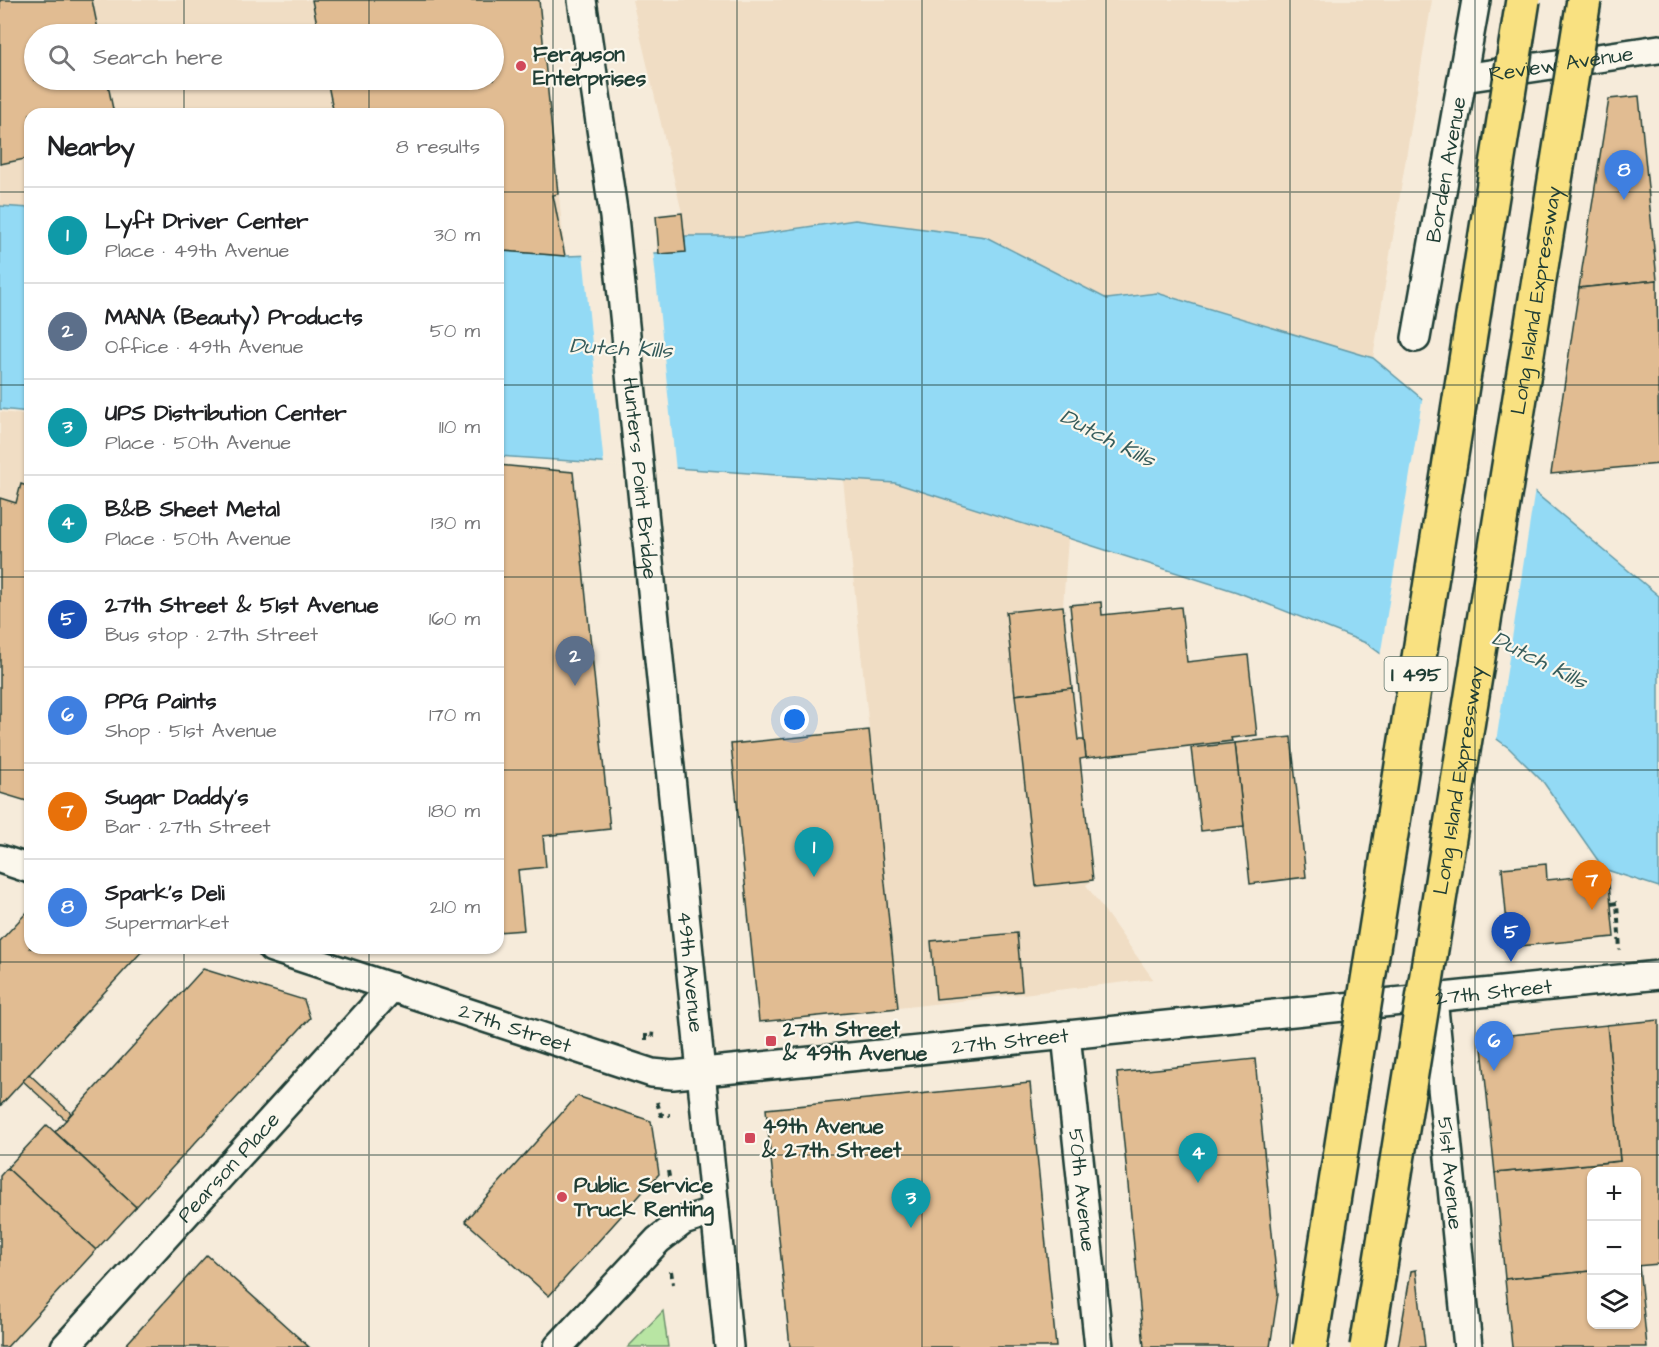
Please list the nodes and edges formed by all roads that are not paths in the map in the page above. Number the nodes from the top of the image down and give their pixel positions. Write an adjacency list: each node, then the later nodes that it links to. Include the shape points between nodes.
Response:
1 (582, 0): 8 (street, Hunters Point Bridge, via 614,217)
2 (1476, 0): 6 (street, Borden Avenue)
3 (1523, 0): 22 (highway, I 495, bridge)
4 (1584, 0): 23 (highway, Long Island Expressway / I 495, bridge)
5 (1659, 49): 6 (street, Review Avenue)
6 (1463, 78): 7 (street, Borden Avenue)
7 (1416, 338)
8 (653, 595): 16 (street, 49th Avenue)
9 (0, 859): 10 (street)
10 (24, 867)
11 (290, 954): 13 (street, 27th Street)
12 (1659, 975): 14 (street, 27th Street)
13 (392, 987): 16 (street, 27th Street, via 651,1073); 18 (street, Pearson Place)
14 (1433, 998): 15 (street, 27th Street); 24 (street, 51st Avenue)
15 (1066, 1035): 16 (street, 27th Street); 21 (street, 50th Avenue)
16 (700, 1073): 17 (street, 49th Avenue)
17 (715, 1211): 19 (street, via 683,1221 658,1240); 20 (street, 49th Avenue)
18 (65, 1347)
19 (558, 1347)
20 (729, 1347)
21 (1099, 1347)
22 (1310, 1347)
23 (1367, 1347)
24 (1468, 1347)

